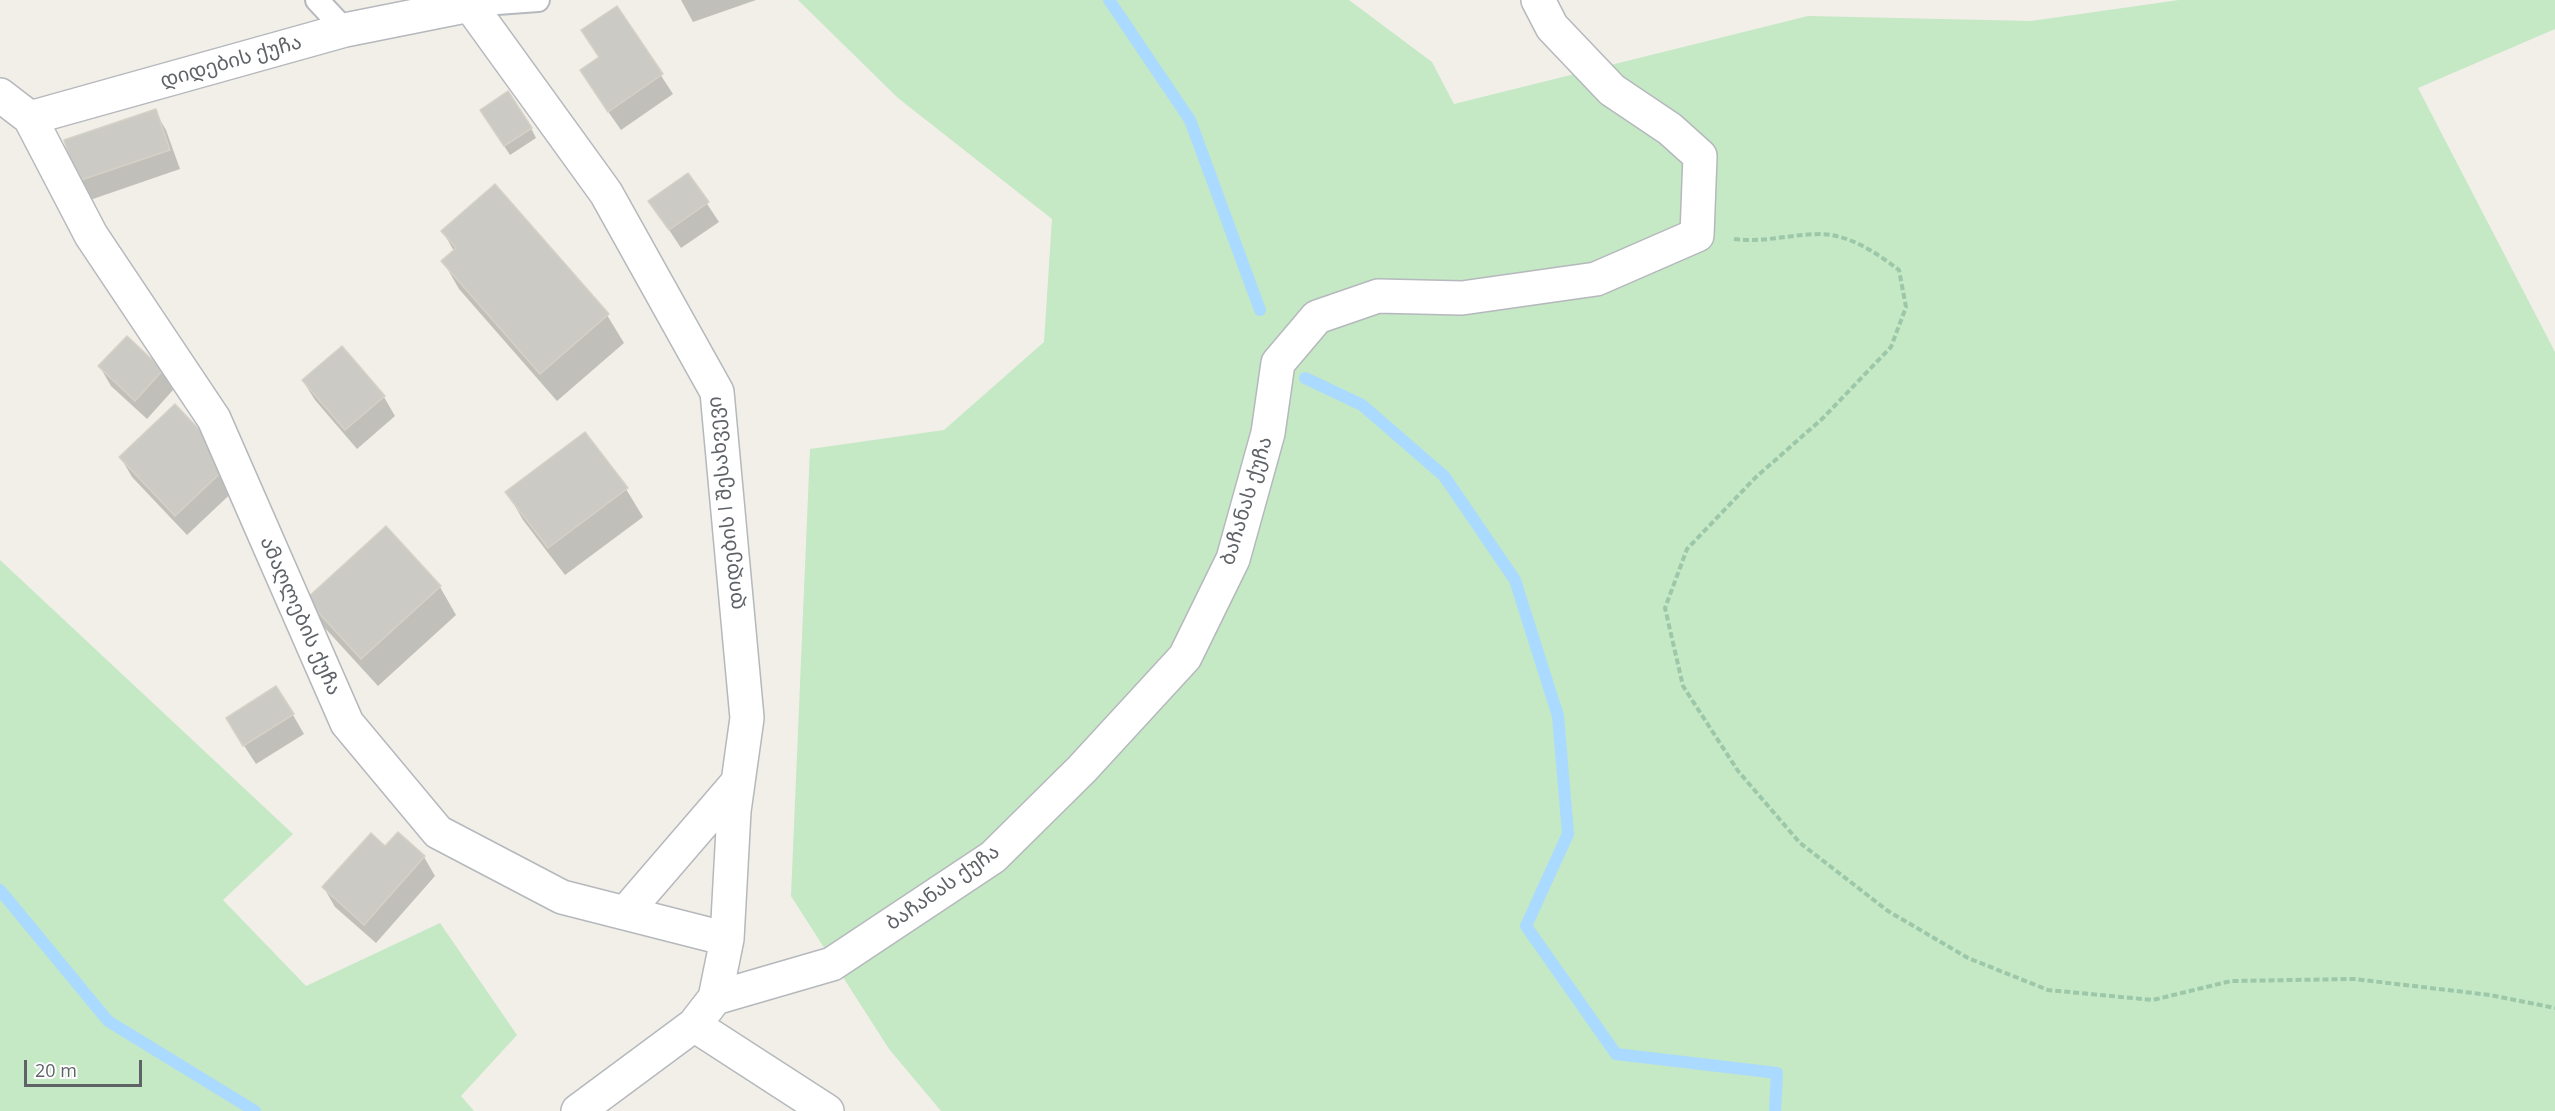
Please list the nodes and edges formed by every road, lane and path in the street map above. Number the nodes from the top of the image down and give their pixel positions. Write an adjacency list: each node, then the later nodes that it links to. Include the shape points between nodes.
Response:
1 (317, 0): 5 (lane)
2 (538, 0): 4 (lane)
3 (1538, 0): 8 (street, via 1552,27 1612,90 1670,129 1700,156)
4 (470, 5): 5 (street, დიდების ქუჩა); 9 (street, დიდების I შესახვევი, via 606,193 717,392 747,718)
5 (345, 30): 7 (street, დიდების ქუჩა)
6 (0, 95): 7 (street)
7 (30, 118): 10 (street, ამაღლების ქუჩა, via 91,235 214,419 347,723 438,832 562,897)
8 (1697, 235): 12 (street, ბაჩანას ქუჩა, via 1596,279 1462,298 1378,296 1317,317 1278,363 1268,433 1233,559 1185,657 1082,769 993,857 832,964); 13 (path, via 1756,242 1822,234 1870,248 1899,270 1906,307 1891,347 1687,549 1665,609 1683,686 1738,771 1800,843 1888,911 1958,952 2048,990 2153,1000 2231,981 2354,979 2490,995)
9 (738, 783): 10 (street); 11 (street, დიდების I შესახვევი)
10 (626, 912): 11 (street, ამაღლების ქუჩა)
11 (727, 939): 12 (street, დიდების I შესახვევი)
12 (716, 998): 14 (street)
13 (2555, 1008)
14 (694, 1025): 15 (street); 16 (street)
15 (578, 1111)
16 (827, 1111)

